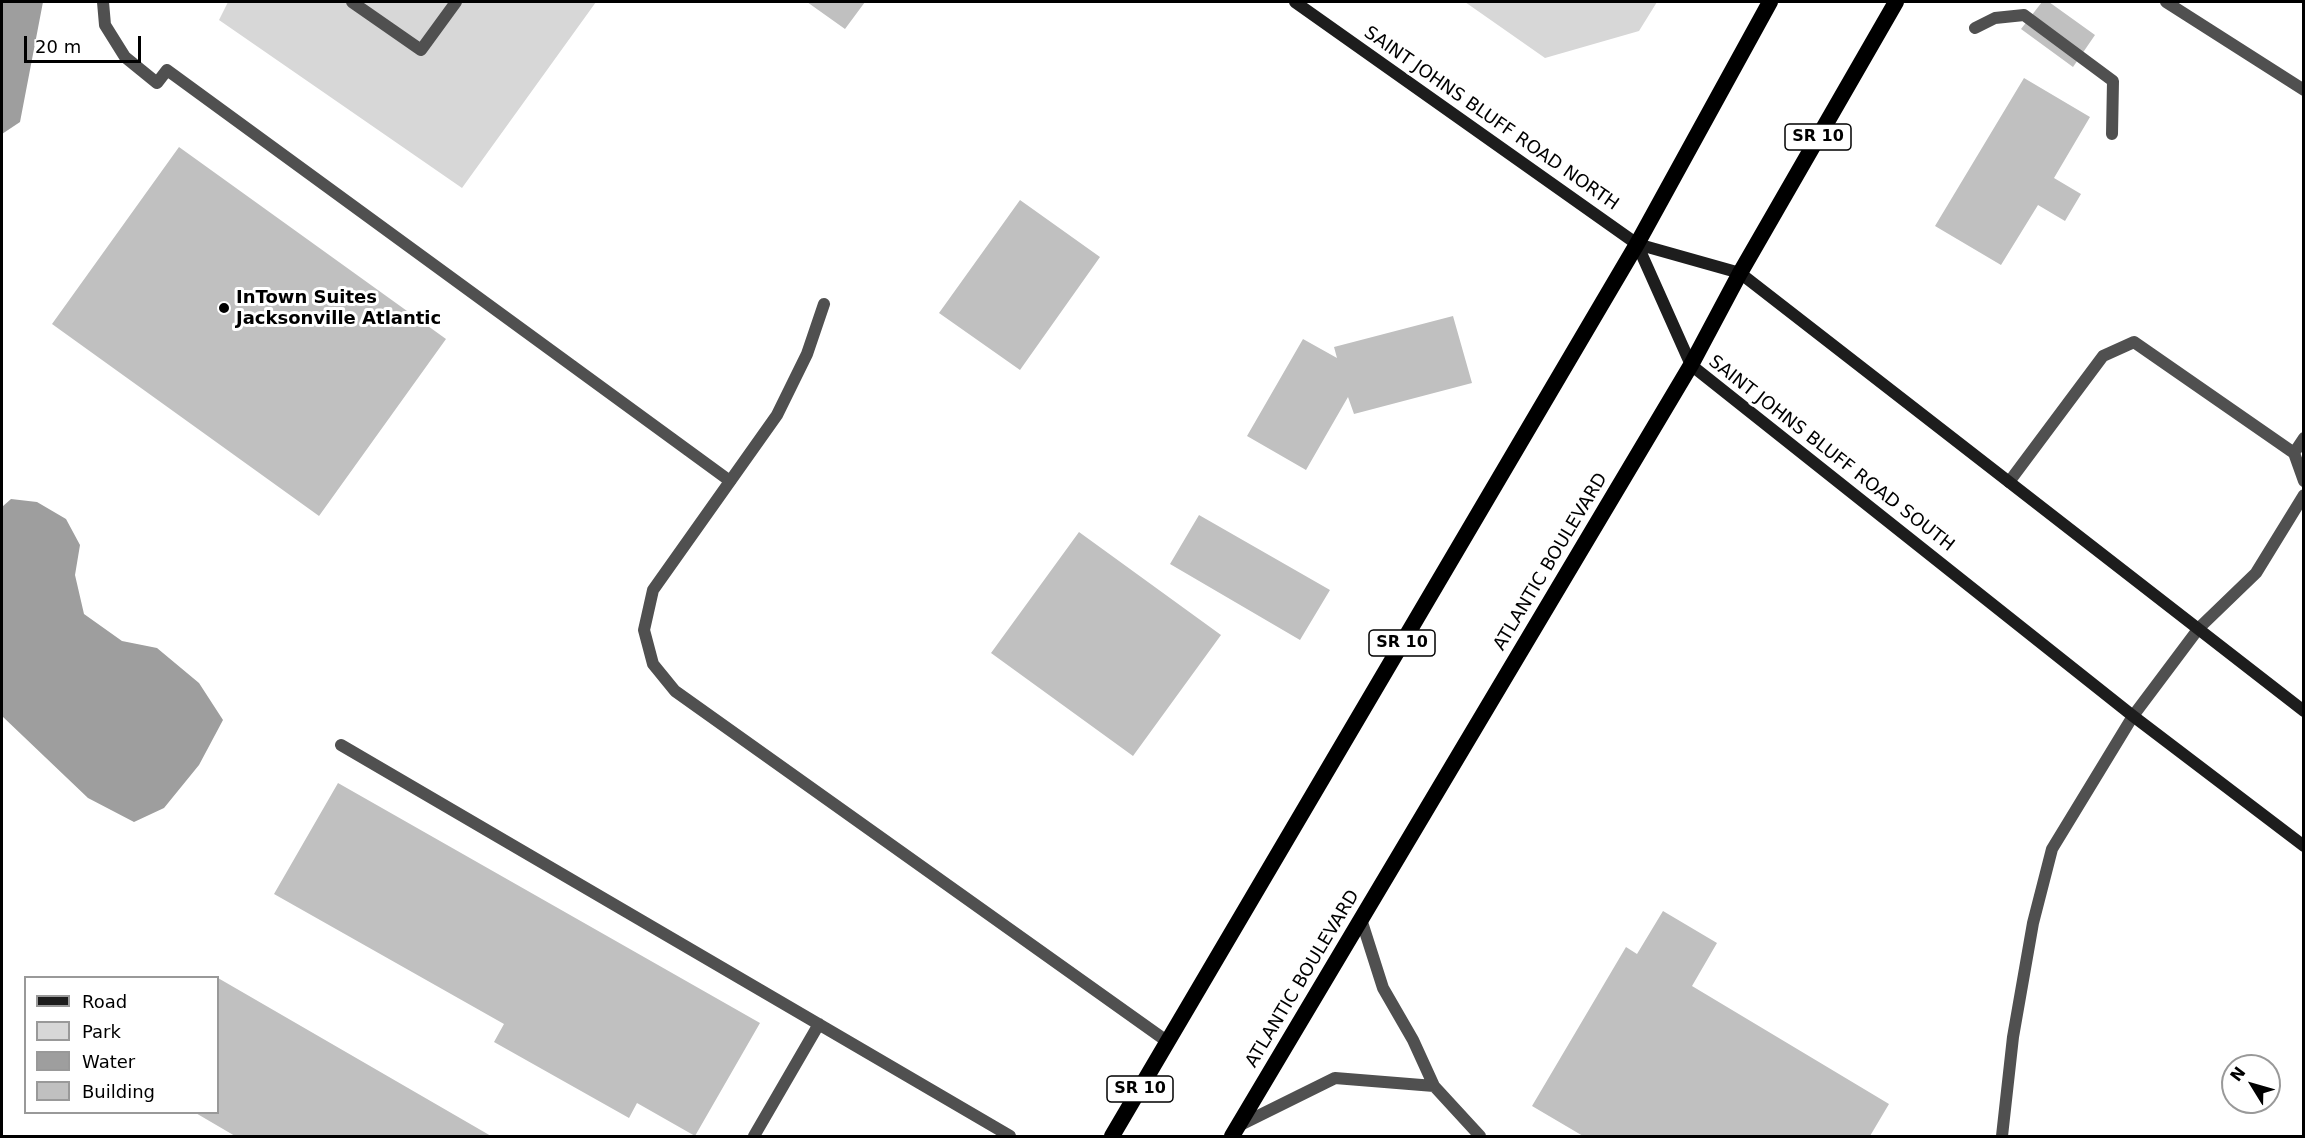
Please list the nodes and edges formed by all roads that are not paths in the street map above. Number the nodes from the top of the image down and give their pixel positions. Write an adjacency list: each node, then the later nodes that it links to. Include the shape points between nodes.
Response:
1 (103, 2): 17 (street, via 105,25 125,57 157,83 167,70)
2 (352, 2): 3 (street, via 421,50)
3 (456, 2)
4 (1295, 2): 11 (main road, SAINT JOHNS BLUFF ROAD NORTH)
5 (1770, 2): 11 (highway, SR 10)
6 (1896, 2): 12 (highway, ATLANTIC BOULEVARD / SR 10)
7 (2166, 2): 9 (street)
8 (1975, 28): 10 (street, via 1995,18 2024,15 2113,81)
9 (2304, 90)
10 (2112, 134)
11 (1637, 244): 12 (main road); 14 (main road, SAINT JOHNS BLUFF ROAD SOUTH); 28 (highway, SR 10)
12 (1740, 273): 14 (highway, ATLANTIC BOULEVARD / SR 10); 19 (main road)
13 (824, 304): 17 (street, via 807,354 777,415)
14 (1691, 365): 23 (main road, SAINT JOHNS BLUFF ROAD SOUTH); 26 (highway, ATLANTIC BOULEVARD / SR 10)
15 (2304, 438): 16 (street)
16 (2294, 453): 18 (street); 19 (street, via 2134,342 2103,357)
17 (730, 481): 28 (street, via 652,590 644,630 653,664 675,691)
18 (2304, 481)
19 (2010, 482): 21 (main road)
20 (2304, 495): 21 (street, via 2256,573)
21 (2199, 628): 22 (main road); 23 (street)
22 (2304, 711)
23 (2133, 716): 25 (main road, SAINT JOHNS BLUFF ROAD SOUTH); 35 (street, via 2052,849 2033,922 2013,1037)
24 (341, 745): 27 (street)
25 (2304, 846)
26 (1361, 919): 29 (street, via 1383,988); 30 (highway, ATLANTIC BOULEVARD / SR 10)
27 (819, 1024): 31 (street); 32 (street)
28 (1168, 1042): 33 (highway, SR 10)
29 (1434, 1086): 30 (street, via 1335,1078); 34 (street)
30 (1235, 1131)
31 (754, 1137)
32 (1010, 1137)
33 (1112, 1137)
34 (1480, 1137)
35 (2002, 1137)

